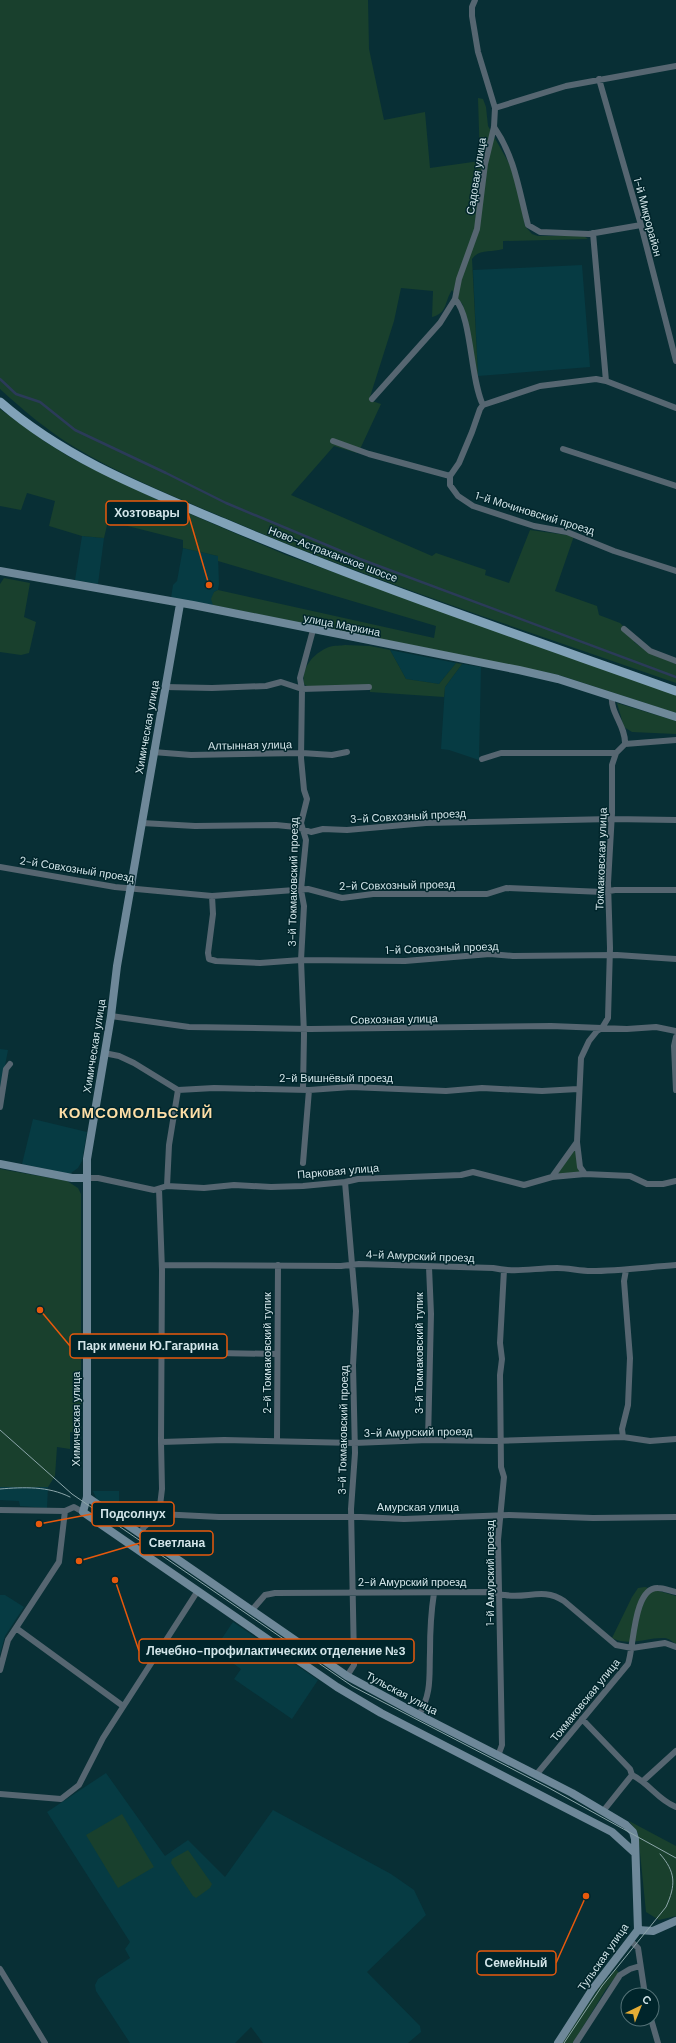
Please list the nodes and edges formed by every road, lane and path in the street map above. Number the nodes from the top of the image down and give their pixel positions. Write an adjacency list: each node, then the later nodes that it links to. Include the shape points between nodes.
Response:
1 (475, 0): 4 (street, Садовая улица, via 472,16 478,52)
2 (676, 66): 3 (street)
3 (599, 79): 4 (street, via 566,86); 6 (street, 1-й Микрорайон)
4 (495, 108): 5 (street, Садовая улица)
5 (494, 127): 7 (street, via 506,146 528,225 540,232); 8 (street, Садовая улица, via 486,164 478,229 459,279)
6 (641, 225): 7 (street); 9 (street, 1-й Микрорайон)
7 (593, 233): 10 (street)
8 (455, 299): 11 (street, Садовая улица, via 440,323); 13 (street, via 464,318)
9 (676, 361)
10 (606, 380): 13 (street, via 540,386); 14 (street)
11 (372, 399)
12 (0, 402): 28 (main road, Ново-Астраханское шоссе, via 74,454 162,498 308,558)
13 (483, 405): 17 (street, via 459,463)
14 (676, 408)
15 (333, 441): 17 (street, via 369,454)
16 (563, 449): 18 (street)
17 (450, 476): 20 (street, 1-й Мочиновский проезд, via 450,485 458,496 473,506 534,526 567,532 614,551)
18 (676, 486)
19 (0, 571): 21 (street, улица Маркина)
20 (676, 571)
21 (180, 604): 23 (street, улица Маркина); 25 (street, Химическая улица)
22 (624, 629): 24 (street, via 650,651)
23 (313, 630): 27 (street, 3-й Токмаковский проезд, via 300,678); 29 (street, улица Маркина, via 558,679)
24 (676, 661)
25 (165, 687): 27 (street, via 266,686 281,682); 33 (street, Химическая улица)
26 (369, 687): 27 (street)
27 (302, 689): 35 (street, 3-й Токмаковский проезд)
28 (676, 691)
29 (612, 696): 30 (street, улица Маркина); 32 (street, via 612,703 625,734)
30 (676, 717)
31 (676, 740): 32 (street)
32 (625, 744): 36 (street)
33 (154, 752): 35 (street, Алтынная улица, via 191,755); 40 (street, Химическая улица)
34 (347, 752): 35 (street, Алтынная улица, via 332,755)
35 (302, 753): 41 (street, 3-й Токмаковский проезд, via 304,790 307,799)
36 (616, 753): 37 (street, via 501,753); 38 (street, Токмаковская улица, via 612,765)
37 (482, 760)
38 (612, 819): 39 (street, 3-й Совхозный проезд); 41 (street, 3-й Совхозный проезд, via 426,823 347,830 323,829 311,832); 46 (street, Токмаковская улица)
39 (676, 820)
40 (142, 823): 41 (street, 3-й Совхозный проезд, via 195,826 276,825); 43 (street, Химическая улица)
41 (302, 828): 44 (street, 3-й Токмаковский проезд, via 306,840)
42 (0, 867): 43 (street, 2-й Совхозный проезд)
43 (130, 888): 47 (street, 2-й Совхозный проезд); 51 (street, Химическая улица)
44 (301, 890): 46 (street, 2-й Совхозный проезд, via 342,898 374,894 487,894 506,888); 47 (street, 2-й Совхозный проезд); 50 (street, 3-й Токмаковский проезд, via 304,906)
45 (676, 890): 46 (street, 2-й Совхозный проезд)
46 (608, 891): 48 (street, Токмаковская улица)
47 (212, 896): 50 (street, 1-й Совхозный проезд, via 209,959 260,963)
48 (610, 955): 49 (street, 1-й Совхозный проезд); 50 (street, 1-й Совхозный проезд, via 490,954 405,961); 53 (street, Токмаковская улица, via 608,1018)
49 (676, 959)
50 (301, 960): 52 (street, 3-й Токмаковский проезд)
51 (111, 1016): 52 (street, Совхозная улица, via 184,1026); 56 (street, Химическая улица)
52 (303, 1028): 53 (street, Совхозная улица); 58 (street, 3-й Токмаковский проезд)
53 (602, 1028): 54 (street, Совхозная улица, via 656,1027); 59 (street, via 589,1041 582,1054)
54 (676, 1031)
55 (676, 1037): 61 (street)
56 (104, 1053): 60 (street, via 134,1063); 68 (street, Химическая улица)
57 (10, 1064): 62 (street, via 6,1069)
58 (306, 1089): 59 (street, 2-й Вишнёвый проезд); 60 (street, 2-й Вишнёвый проезд); 64 (street, 3-й Токмаковский проезд)
59 (578, 1089): 63 (street)
60 (178, 1090): 71 (street)
61 (676, 1090)
62 (0, 1107)
63 (577, 1142): 66 (street, via 580,1166); 67 (street)
64 (303, 1163)
65 (0, 1164): 68 (street, Парковая улица, via 72,1178)
66 (586, 1174): 67 (street, Парковая улица); 69 (street, Парковая улица, via 630,1176 647,1184)
67 (552, 1177): 70 (street, Парковая улица, via 524,1185 473,1172 461,1175 358,1179)
68 (86, 1178): 72 (street, Парковая улица); 89 (street, Химическая улица)
69 (676, 1181)
70 (345, 1182): 71 (street, Парковая улица, via 271,1187); 75 (street, 3-й Токмаковский проезд)
71 (167, 1186): 72 (street, Парковая улица)
72 (159, 1189): 73 (street)
73 (162, 1265): 74 (street, 4-й Амурский проезд); 80 (street)
74 (278, 1265): 75 (street, 4-й Амурский проезд); 81 (street, 2-й Токмаковский тупик)
75 (351, 1265): 77 (street, 4-й Амурский проезд); 88 (street, 3-й Токмаковский проезд, via 356,1311 353,1365)
76 (676, 1265): 79 (street, 4-й Амурский проезд)
77 (429, 1267): 78 (street, 4-й Амурский проезд); 83 (street, 3-й Токмаковский тупик, via 431,1314)
78 (504, 1270): 79 (street, 4-й Амурский проезд); 84 (street, 1-й Амурский проезд, via 500,1344)
79 (626, 1270): 82 (street, via 624,1281 630,1358 628,1404 622,1429)
80 (162, 1352): 81 (street); 87 (street)
81 (276, 1354): 86 (street, 2-й Токмаковский тупик)
82 (623, 1438): 84 (street, 3-й Амурский проезд); 85 (street, 3-й Амурский проезд)
83 (428, 1440): 84 (street, 3-й Амурский проезд); 88 (street, 3-й Амурский проезд)
84 (501, 1440): 94 (street, 1-й Амурский проезд, via 501,1467 504,1477)
85 (676, 1440)
86 (277, 1441): 87 (street, 3-й Амурский проезд); 88 (street, 3-й Амурский проезд)
87 (160, 1442): 93 (street, via 162,1489)
88 (354, 1443): 95 (street, 3-й Токмаковский проезд)
89 (87, 1497): 92 (street); 97 (street, Тульская улица)
90 (0, 1510): 91 (street)
91 (65, 1511): 92 (street, via 74,1507); 104 (street, via 59,1562)
92 (83, 1512): 98 (street)
93 (159, 1514): 95 (street, Амурская улица, via 218,1517); 97 (street)
94 (501, 1515): 95 (street, Амурская улица, via 404,1519); 96 (street, Амурская улица); 102 (street, 1-й Амурский проезд, via 498,1540)
95 (351, 1517): 100 (street, 3-й Токмаковский проезд)
96 (676, 1517)
97 (140, 1534): 103 (street, Тульская улица)
98 (197, 1592): 109 (street); 120 (street, via 342,1690 381,1713 612,1832)
99 (676, 1592): 106 (street, Токмаковская улица, via 657,1588 650,1590 643,1598 637,1610)
100 (352, 1593): 101 (street, 2-й Амурский проезд); 103 (street, 2-й Амурский проезд, via 275,1593 265,1595); 108 (street, 3-й Токмаковский проезд, via 354,1665)
101 (434, 1593): 102 (street, 2-й Амурский проезд); 110 (street, via 430,1690)
102 (500, 1593): 106 (street, 2-й Амурский проезд, via 555,1595 616,1645); 113 (street, 1-й Амурский проезд, via 502,1745)
103 (252, 1610): 108 (street, Тульская улица)
104 (16, 1628): 107 (street, via 8,1640); 109 (street)
105 (676, 1647): 106 (street, via 665,1642)
106 (632, 1648): 111 (street, Токмаковская улица, via 628,1664)
107 (0, 1670)
108 (347, 1676): 110 (street, Тульская улица)
109 (122, 1706): 117 (street, via 79,1785 61,1799)
110 (419, 1715): 113 (street, Тульская улица)
111 (582, 1719): 114 (street, Токмаковская улица); 115 (street)
112 (676, 1751): 116 (street)
113 (498, 1756): 114 (street, Тульская улица)
114 (536, 1775): 119 (street, Тульская улица)
115 (632, 1775): 116 (street); 119 (street)
116 (643, 1781): 118 (street, via 662,1800)
117 (0, 1794)
118 (676, 1807)
119 (604, 1810): 120 (street, Тульская улица, via 633,1832)
120 (634, 1852): 122 (street, Тульская улица)
121 (676, 1921): 122 (street, via 653,1931)
122 (638, 1930): 123 (street, Тульская улица)
123 (630, 1940): 124 (street, via 638,1948); 129 (street, Тульская улица, via 592,1990)
124 (640, 1966): 126 (street); 130 (street, via 620,1975)
125 (0, 1969): 128 (street)
126 (644, 1987)
127 (653, 2027): 131 (street)
128 (45, 2043)
129 (558, 2043)
130 (576, 2043)
131 (658, 2043)

